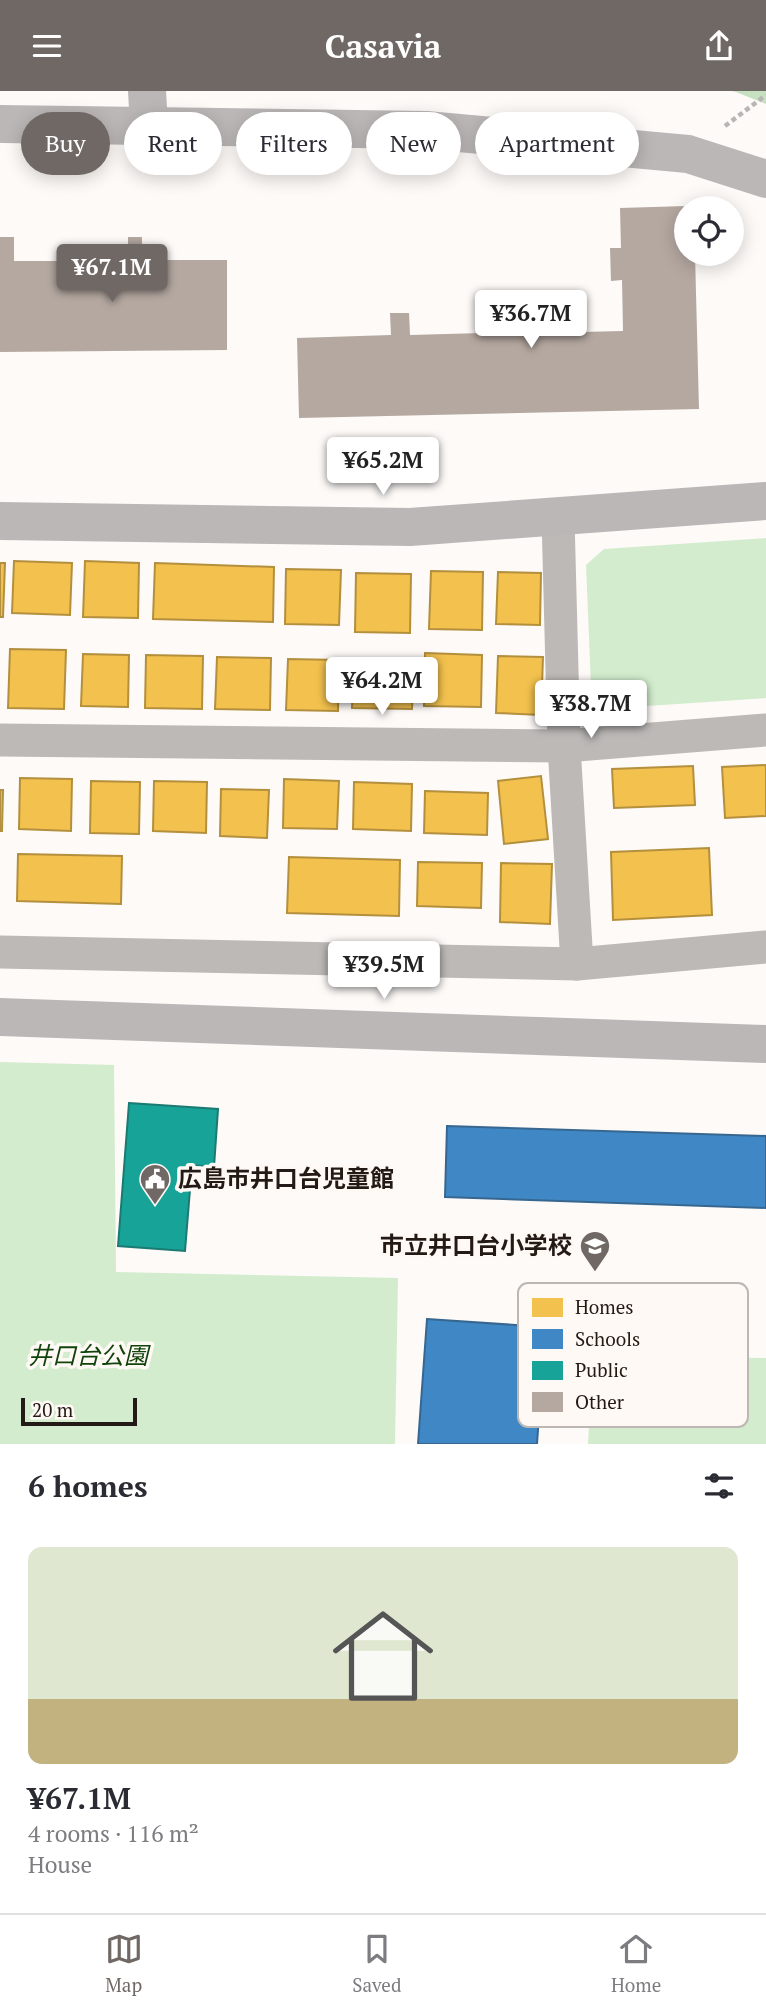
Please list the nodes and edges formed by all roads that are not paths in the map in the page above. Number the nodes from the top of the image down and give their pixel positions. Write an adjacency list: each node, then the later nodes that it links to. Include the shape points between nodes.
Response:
1 (148, 109): 2 (street); 3 (street, via 688,154)
2 (0, 124)
3 (766, 179)
4 (766, 501): 5 (street)
5 (558, 518): 6 (street, via 410,527); 9 (street)
6 (0, 521)
7 (766, 730): 9 (street)
8 (0, 740): 9 (street)
9 (564, 746): 12 (street)
10 (766, 947): 12 (street)
11 (0, 952): 12 (street)
12 (577, 964)
13 (0, 1017): 14 (street)
14 (766, 1044)

